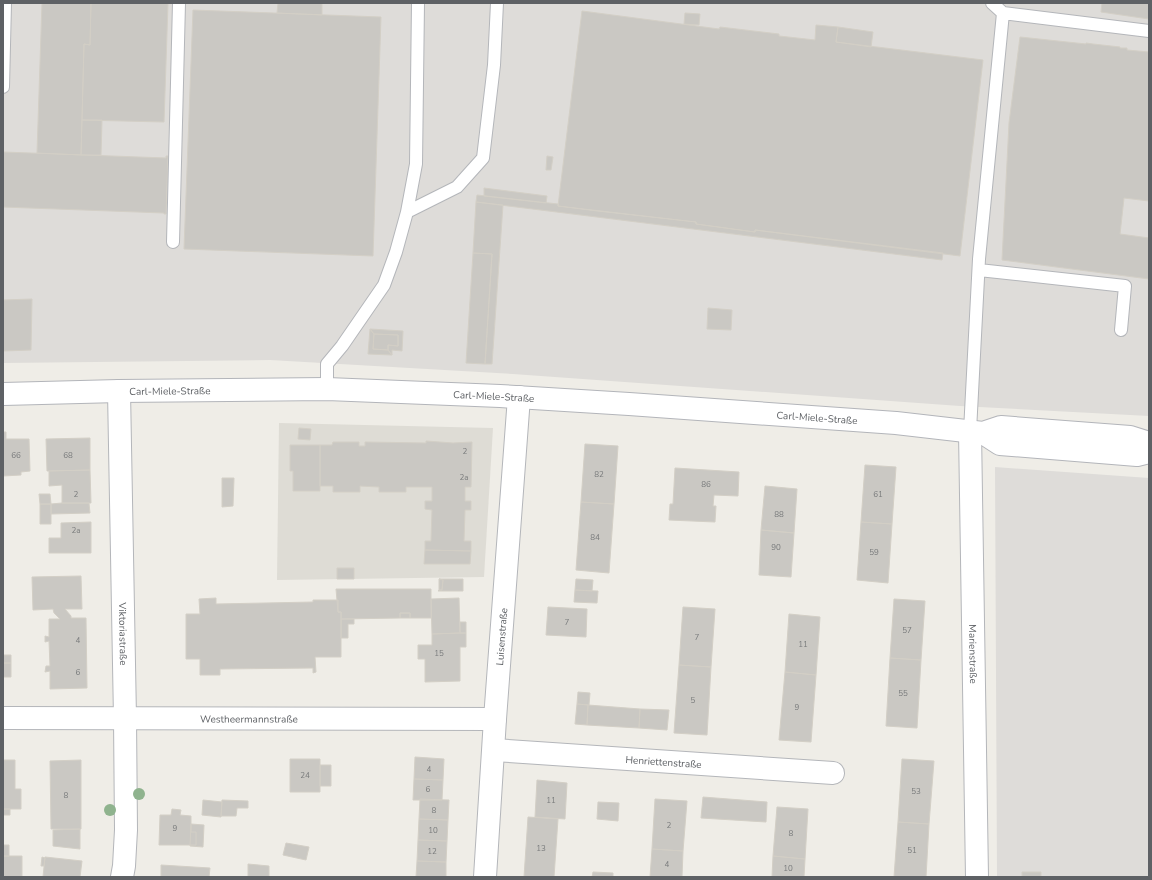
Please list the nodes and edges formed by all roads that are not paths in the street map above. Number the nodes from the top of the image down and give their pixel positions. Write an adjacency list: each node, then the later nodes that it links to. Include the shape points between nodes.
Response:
1 (5, 3): 8 (lane)
2 (179, 3): 10 (lane)
3 (418, 3): 9 (lane, via 416,164)
4 (497, 3): 9 (lane, via 494,65 483,158 457,187)
5 (992, 3): 6 (lane)
6 (1003, 13): 7 (lane); 11 (lane)
7 (1149, 31)
8 (3, 87)
9 (407, 212): 13 (lane, via 384,285 327,364)
10 (174, 242)
11 (979, 270): 12 (lane, via 1125,286); 17 (lane)
12 (1121, 330)
13 (327, 390): 14 (street, Carl-Miele-Straße); 16 (street, Carl-Miele-Straße)
14 (119, 391): 15 (street, Carl-Miele-Straße); 21 (street, Viktoriastraße)
15 (3, 394)
16 (519, 397): 17 (street, Carl-Miele-Straße, via 896,423); 22 (street, Luisenstraße)
17 (977, 432): 18 (street, Carl-Miele-Straße, via 1001,427 1130,436); 19 (street, Carl-Miele-Straße, via 1000,444 1137,455); 27 (street, Marienstraße)
18 (1149, 443)
19 (1149, 452)
20 (3, 718): 21 (street, Westheermannstraße)
21 (125, 718): 22 (street, Westheermannstraße); 25 (street, Viktoriastraße, via 126,830)
22 (495, 719): 23 (street, Luisenstraße)
23 (494, 750): 24 (street, Henriettenstraße); 26 (street, Luisenstraße)
24 (833, 773)
25 (122, 877)
26 (485, 877)
27 (977, 877)

